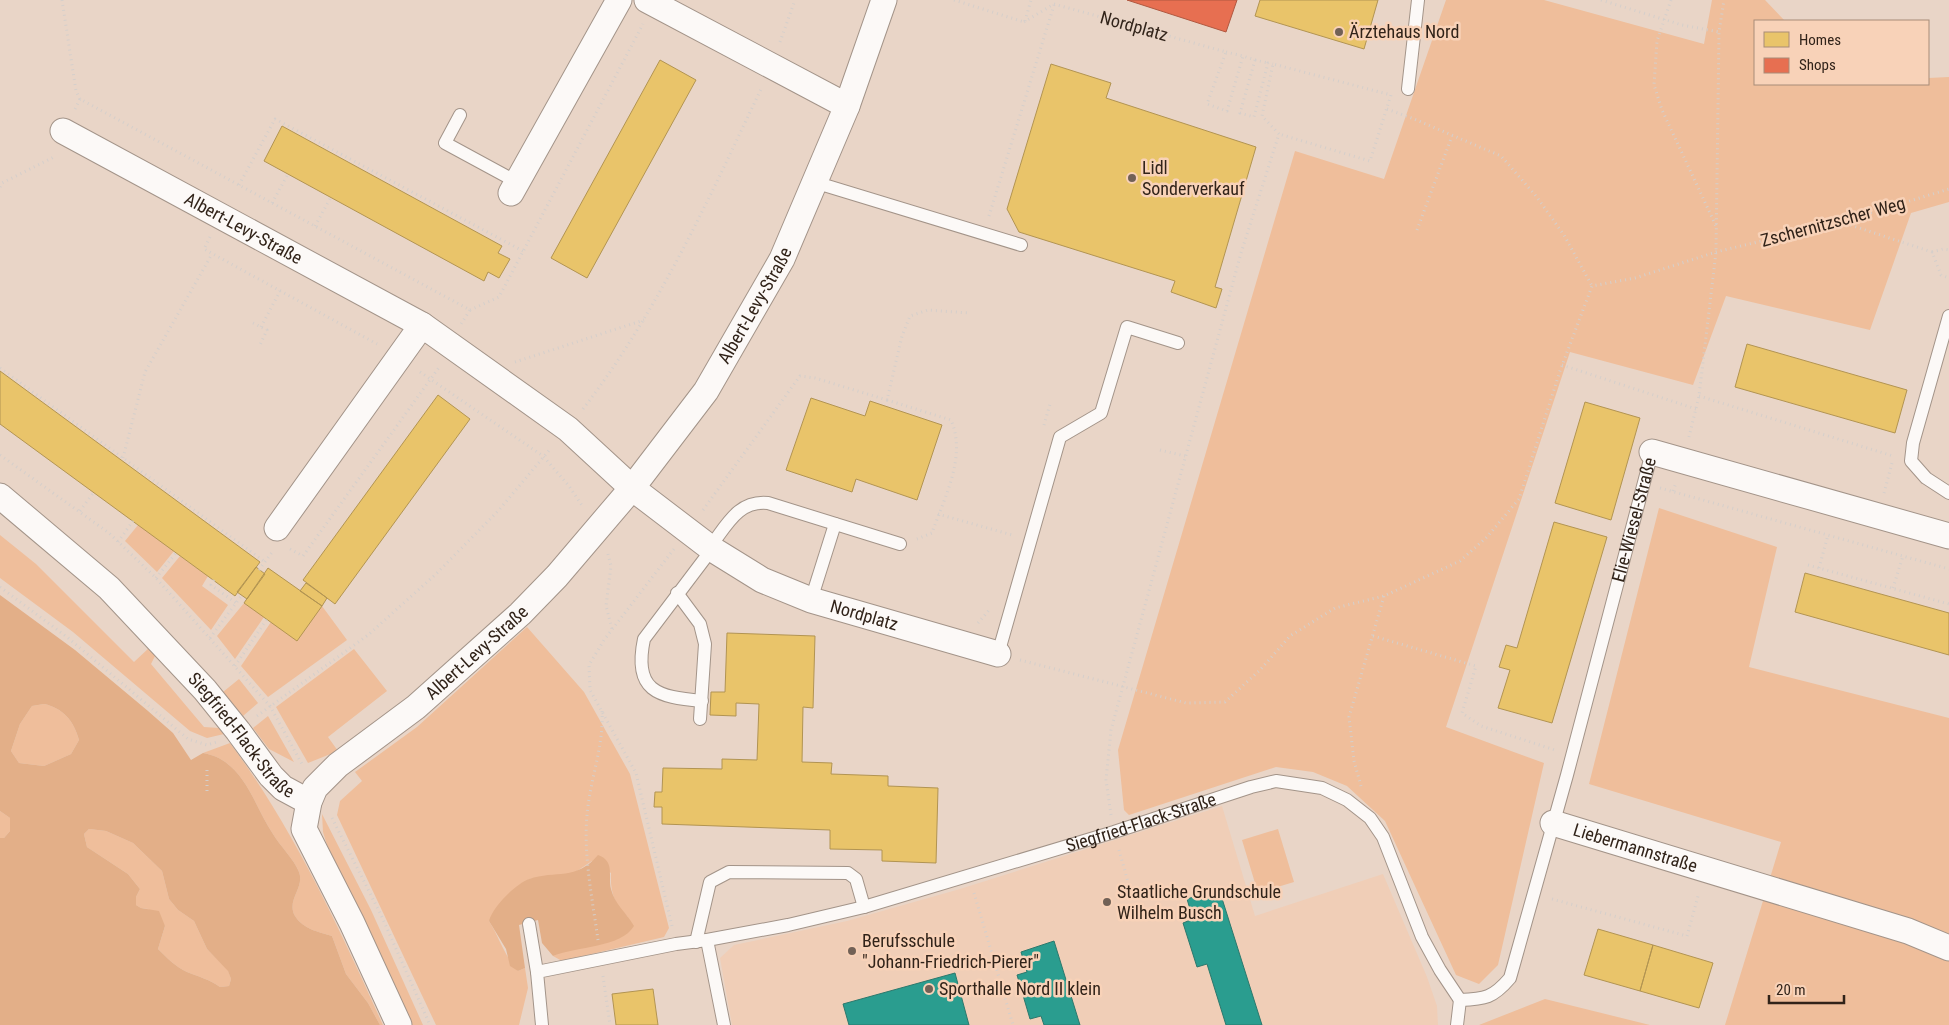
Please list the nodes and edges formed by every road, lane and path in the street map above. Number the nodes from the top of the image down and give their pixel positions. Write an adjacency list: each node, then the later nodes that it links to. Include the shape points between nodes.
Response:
1 (62, 0): 23 (path, via 76,92)
2 (619, 0): 34 (street)
3 (795, 0): 21 (path)
4 (884, 0): 24 (street, Albert-Levy-Straße)
5 (954, 0): 14 (path)
6 (1031, 0): 14 (path)
7 (1418, 0): 22 (lane)
8 (1601, 0): 13 (path)
9 (1671, 0): 13 (path)
10 (1724, 0): 15 (path)
11 (650, 2): 21 (street); 46 (path)
12 (1054, 4): 14 (path); 16 (path, Nordplatz); 43 (path)
13 (1665, 19): 15 (path); 41 (path, via 1657,41 1654,85 1662,110)
14 (1024, 22)
15 (1719, 32): 41 (path)
16 (1226, 52): 17 (path, Nordplatz); 17 (path, via 1207,104 1227,111)
17 (1243, 56): 18 (path, Nordplatz)
18 (1255, 60): 19 (path, Nordplatz); 19 (path, via 1240,112 1254,117)
19 (1268, 63): 20 (path, Nordplatz)
20 (1274, 64): 25 (path, Nordplatz, via 1391,95); 27 (path, via 1262,116)
21 (771, 67): 24 (street); 55 (path, via 687,244)
22 (1408, 89)
23 (80, 99): 29 (path); 32 (path)
24 (847, 106): 31 (street, Albert-Levy-Straße)
25 (1387, 109): 27 (path, via 1370,162); 28 (path)
26 (460, 115): 34 (lane, via 445,143)
27 (1279, 134): 74 (path, via 1241,253)
28 (1452, 136): 42 (path); 51 (path, via 1501,156 1564,235)
29 (73, 137): 33 (path); 38 (street, Albert-Levy-Straße)
30 (288, 174): 37 (path)
31 (814, 182): 43 (lane); 80 (street, Albert-Levy-Straße, via 782,259 706,391)
32 (239, 185): 37 (path); 46 (path, via 275,119)
33 (0, 187)
34 (514, 187)
35 (1949, 189): 39 (path, Zschernitzscher Weg)
36 (331, 197): 40 (path)
37 (272, 203): 40 (path)
38 (220, 216): 49 (path, via 204,249); 57 (street, Albert-Levy-Straße)
39 (1841, 222): 47 (path, Zschernitzscher Weg); 48 (path)
40 (315, 226): 53 (path)
41 (1716, 226): 47 (path)
42 (1417, 230)
43 (984, 234): 44 (lane)
44 (1021, 245)
45 (1949, 250): 48 (path)
46 (523, 251): 53 (path, via 499,297)
47 (1716, 252): 51 (path, Zschernitzscher Weg, via 1635,278); 67 (path)
48 (1932, 252): 50 (path, via 1940,275)
49 (212, 254): 52 (path); 76 (path, via 145,372)
50 (1949, 278)
51 (1592, 286): 63 (path)
52 (280, 291): 58 (path); 62 (path)
53 (470, 310): 61 (path)
54 (1949, 316): 78 (lane, via 1913,443)
55 (645, 319): 66 (path, via 516,361); 70 (path)
56 (253, 323): 58 (path)
57 (422, 326): 61 (street, Albert-Levy-Straße); 62 (street)
58 (261, 327): 60 (path, via 268,330)
59 (1178, 343): 119 (lane, via 1127,328 1101,413 1060,437)
60 (260, 345)
61 (451, 346): 65 (path); 66 (street, Albert-Levy-Straße)
62 (400, 357): 65 (path); 95 (street)
63 (1562, 365): 69 (path); 111 (path, via 1519,499 1487,537 1460,561)
64 (0, 368): 76 (path)
65 (430, 379): 73 (path); 95 (path, via 303,556)
66 (500, 381): 70 (street, Albert-Levy-Straße)
67 (1699, 396): 69 (path); 75 (path)
68 (887, 400): 86 (path, via 951,420 956,432 957,458)
69 (1696, 409): 77 (path)
70 (568, 429): 73 (path); 80 (street, Albert-Levy-Straße)
71 (1160, 450): 74 (path)
72 (1652, 452): 77 (street, Elie-Wiesel-Straße); 79 (lane, Elie-Wiesel-Straße)
73 (543, 456): 90 (path, via 568,486); 125 (path, via 498,510 429,580 368,635)
74 (1184, 456): 121 (path)
75 (1894, 456): 78 (path); 87 (path)
76 (123, 458): 100 (path)
77 (1682, 461): 81 (path); 87 (street, Elie-Wiesel-Straße)
78 (1911, 461): 83 (lane, via 1926,478)
79 (1643, 484): 81 (path); 126 (lane, Elie-Wiesel-Straße)
80 (632, 488): 90 (street, Albert-Levy-Straße); 97 (street, Nordplatz)
81 (1673, 491): 93 (path)
82 (94, 492): 85 (path)
83 (1949, 493)
84 (0, 496): 125 (street, Siegfried-Flack-Straße, via 109,588 162,642)
85 (80, 511)
86 (938, 514): 92 (path); 96 (path, via 932,533 915,540 906,538)
87 (1878, 516): 91 (street, Elie-Wiesel-Straße)
88 (133, 522): 94 (path)
89 (835, 524): 96 (lane); 97 (lane, via 768,502 754,502 738,512); 112 (lane)
90 (597, 530): 116 (path, via 611,566 606,606); 129 (street, Albert-Levy-Straße, via 514,620 416,707 328,774 315,788)
91 (1948, 534)
92 (1012, 535)
93 (1828, 535): 99 (path); 102 (path)
94 (118, 542)
95 (279, 542): 100 (path)
96 (900, 544)
97 (711, 548): 109 (lane); 112 (street, Nordplatz, via 762,580)
98 (176, 553): 105 (path)
99 (1903, 556): 103 (path); 108 (path)
100 (265, 562): 104 (path)
101 (1808, 565): 102 (path)
102 (1819, 568): 108 (path)
103 (1949, 569)
104 (260, 570)
105 (156, 578)
106 (214, 580): 113 (path, via 211,585)
107 (0, 588): 125 (path, via 67,637 188,738 207,745 227,739)
108 (1893, 588): 114 (path)
109 (677, 593): 122 (lane, via 700,624 705,644); 122 (lane, via 644,640 642,676 669,698)
110 (242, 596): 113 (path)
111 (1384, 596): 117 (path); 121 (path, via 1335,608 1290,636 1225,702 1186,703)
112 (811, 600): 119 (street, Nordplatz)
113 (236, 603): 118 (path)
114 (1949, 604)
115 (267, 620): 120 (path)
116 (612, 629)
117 (1373, 636): 126 (path, via 1476,666 1462,713 1481,726); 130 (path, via 1349,717 1354,761)
118 (210, 638)
119 (998, 654): 121 (path)
120 (235, 666)
121 (1123, 686): 132 (path, via 1111,730 1106,780)
122 (702, 701): 124 (lane)
123 (601, 709): 141 (path, via 586,836)
124 (700, 719)
125 (238, 730): 129 (street, Siegfried-Flack-Straße, via 282,788)
126 (1570, 755): 131 (lane, Elie-Wiesel-Straße)
127 (208, 769): 128 (path)
128 (207, 791)
129 (309, 802): 144 (street, Siegfried-Flack-Straße, via 304,829)
130 (1370, 818): 132 (lane, Siegfried-Flack-Straße, via 1347,800 1322,788 1276,781); 143 (lane, Siegfried-Flack-Straße, via 1383,837 1422,937)
131 (1553, 824): 134 (lane, Liebermannstraße); 140 (street, Liebermannstraße, via 1899,928)
132 (1114, 832): 133 (lane, Siegfried-Flack-Straße); 135 (path)
133 (969, 875): 137 (lane, Siegfried-Flack-Straße); 148 (path)
134 (1532, 894): 136 (path, via 1688,936); 143 (lane, Liebermannstraße, via 1510,978 1498,993 1482,999)
135 (1132, 896)
136 (1698, 896)
137 (864, 907): 139 (lane, Siegfried-Flack-Straße); 139 (lane, via 856,879 848,874 729,872 710,882)
138 (529, 924): 142 (lane)
139 (701, 941): 141 (lane, Siegfried-Flack-Straße); 147 (lane)
140 (1949, 948)
141 (601, 959): 142 (lane, Siegfried-Flack-Straße); 146 (path)
142 (537, 972): 145 (lane)
143 (1460, 1000): 149 (lane)
144 (399, 1025)
145 (542, 1025)
146 (610, 1025)
147 (724, 1025)
148 (1013, 1025)
149 (1457, 1025)

